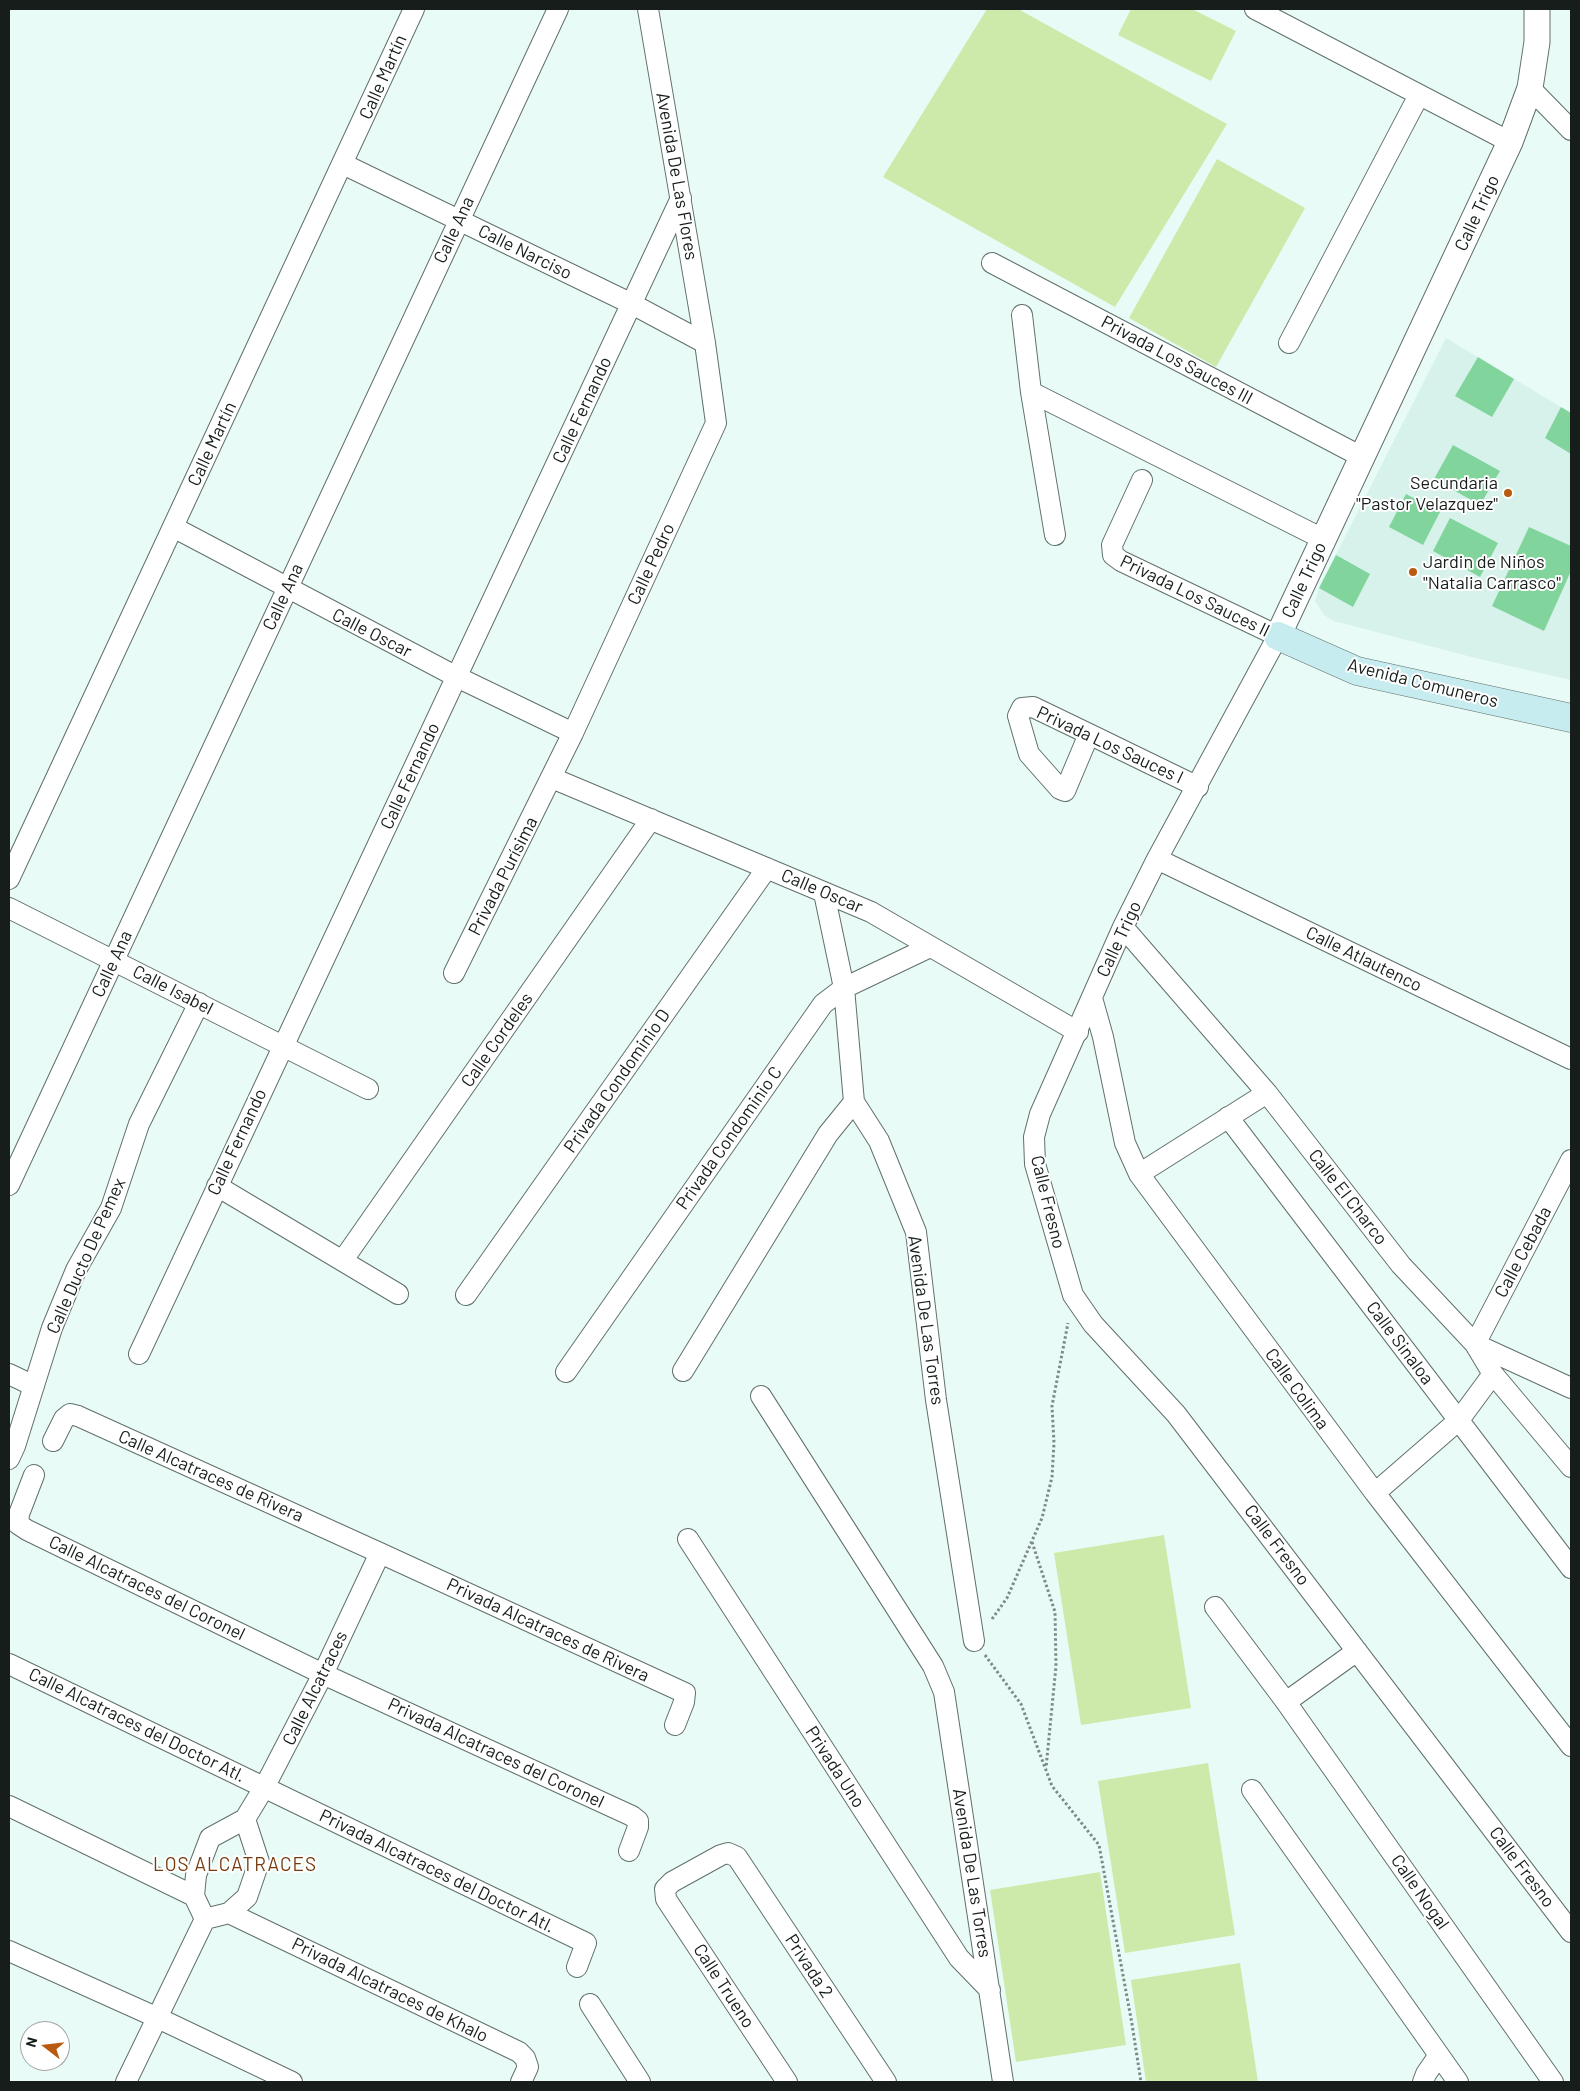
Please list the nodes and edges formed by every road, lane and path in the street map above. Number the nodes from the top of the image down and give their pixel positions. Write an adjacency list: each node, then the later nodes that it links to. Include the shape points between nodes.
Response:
1 (414, 9): 10 (street, Calle Martín)
2 (558, 9): 12 (street, Calle Ana)
3 (648, 9): 11 (street, Avenida De Las Flores)
4 (1255, 9): 7 (street)
5 (1537, 9): 6 (street, Calle Trigo, via 1537,42)
6 (1530, 88): 8 (street); 9 (street, Calle Trigo)
7 (1419, 95): 9 (street); 17 (street)
8 (1571, 130)
9 (1510, 142): 19 (street, Calle Trigo)
10 (343, 164): 12 (street, Calle Narciso); 21 (street, Calle Martín)
11 (681, 198): 14 (street, Calle Fernando); 16 (street, Avenida De Las Flores)
12 (459, 220): 14 (street, Calle Narciso); 24 (street, Calle Ana)
13 (992, 263): 19 (street, Privada Los Sauces III)
14 (632, 304): 16 (street, Calle Narciso); 26 (street, Calle Fernando)
15 (1022, 315): 18 (street)
16 (705, 343): 28 (street, Calle Pedro, via 716,423)
17 (1290, 343)
18 (1031, 392): 22 (street); 23 (street)
19 (1362, 457): 23 (street, Calle Trigo)
20 (1142, 480): 25 (street, Privada Los Sauces II, via 1112,545 1113,555)
21 (173, 527): 24 (street, Calle Oscar); 35 (street, Calle Martín)
22 (1054, 534)
23 (1323, 539): 25 (street, Calle Trigo)
24 (287, 588): 26 (street, Calle Oscar); 40 (street, Calle Ana)
25 (1278, 636): 27 (main road, Avenida Comuneros, via 1357,671); 31 (street, Calle Trigo)
26 (456, 677): 28 (street, Calle Oscar); 46 (street, Calle Fernando)
27 (1571, 718)
28 (573, 733): 30 (street, Calle Pedro)
29 (1089, 734): 29 (street, Privada Los Sauces I, via 1033,708 1022,708 1018,716 1030,754 1060,790 1066,791 1069,786); 31 (street, Privada Los Sauces I)
30 (552, 778): 32 (street, Calle Oscar); 41 (street, Privada Purísima)
31 (1198, 787): 33 (street, Calle Trigo)
32 (651, 818): 34 (street, Calle Oscar); 57 (street, Calle Cordeles)
33 (1158, 859): 38 (street, Calle Trigo); 47 (street, Calle Atlautenco)
34 (768, 868): 36 (street, Calle Oscar); 59 (street, Privada Condominio D)
35 (9, 879)
36 (824, 893): 39 (street, Calle Oscar, via 871,912); 42 (street, Avenida De Las Torres)
37 (9, 908): 40 (street, Calle Isabel)
38 (1124, 927): 43 (street, Calle Trigo); 49 (street, Calle El Charco)
39 (930, 948): 42 (street, Privada Condominio C); 45 (street, Calle Oscar)
40 (114, 960): 44 (street, Calle Isabel); 55 (street, Calle Ana)
41 (454, 974)
42 (844, 988): 50 (street, Avenida De Las Torres); 64 (street, Privada Condominio C, via 823,1004)
43 (1092, 998): 45 (street, Calle Trigo); 54 (street, Calle Colima, via 1125,1143)
44 (199, 1003): 46 (street, Calle Isabel); 67 (street, Calle Ducto De Pemex, via 139,1124 111,1208 76,1270 52,1328)
45 (1078, 1032): 52 (street, Calle Trigo, via 1040,1114)
46 (283, 1045): 48 (street, Calle Isabel); 56 (street, Calle Fernando)
47 (1571, 1060)
48 (368, 1089)
49 (1266, 1093): 51 (street); 61 (street, Calle El Charco, via 1401,1265)
50 (854, 1102): 63 (street, via 828,1134); 81 (street, Avenida De Las Torres, via 879,1141 916,1232 936,1400)
51 (1228, 1117): 54 (street); 70 (street, Calle Sinaloa)
52 (1034, 1137): 60 (street, Calle Fresno, via 1035,1164)
53 (1571, 1160): 61 (street, Calle Cebada)
54 (1139, 1174): 75 (street, Calle Colima)
55 (9, 1185)
56 (217, 1186): 57 (street); 62 (street, Calle Fernando)
57 (342, 1260): 58 (street)
58 (398, 1294)
59 (466, 1295)
60 (1073, 1295): 77 (path, via 1052,1406 1052,1477); 82 (street, Calle Fresno, via 1093,1324 1176,1414)
61 (1475, 1344): 66 (street, Calle El Charco); 68 (street)
62 (139, 1354)
63 (683, 1371)
64 (566, 1372)
65 (9, 1374): 67 (street)
66 (1494, 1374): 70 (street); 73 (street, Calle El Charco)
67 (34, 1386): 72 (street, Calle Ducto De Pemex)
68 (1571, 1388)
69 (761, 1396): 101 (street, Avenida De Las Torres, via 933,1666 944,1692)
70 (1459, 1420): 75 (street); 79 (street, Calle Sinaloa)
71 (53, 1441): 78 (street, Calle Alcatraces de Rivera, via 64,1419 70,1414 78,1416)
72 (9, 1459)
73 (1571, 1467)
74 (34, 1475): 84 (street, Calle Alcatraces del Coronel, via 18,1524)
75 (1375, 1493): 87 (street, Calle Colima)
76 (688, 1539): 101 (street, Privada Uno, via 959,1958)
77 (1032, 1542): 81 (path, via 1007,1598); 88 (path, via 1055,1612 1056,1666)
78 (380, 1553): 84 (street, Calle Alcatraces); 86 (street, Privada Alcatraces de Rivera, via 685,1693)
79 (1571, 1568)
80 (1215, 1607): 85 (street, Calle Nogal)
81 (974, 1641): 88 (path, via 1022,1704)
82 (1357, 1650): 85 (street); 98 (street, Calle Fresno)
83 (9, 1664): 89 (street, Calle Alcatraces del Doctor Atl.)
84 (323, 1674): 89 (street, Calle Alcatraces); 93 (street, Privada Alcatraces del Coronel, via 632,1816 638,1821 638,1827)
85 (1286, 1702): 115 (street, Calle Nogal)
86 (675, 1725)
87 (1571, 1746)
88 (1046, 1769): 112 (path, via 1052,1786 1099,1845)
89 (266, 1786): 92 (street, Calle Alcatraces); 100 (street, Privada Alcatraces del Doctor Atl., via 586,1943)
90 (1252, 1790): 104 (street)
91 (9, 1806): 95 (street)
92 (245, 1820): 95 (street, via 210,1838 196,1875); 96 (street, via 259,1862 248,1897)
93 (629, 1851)
94 (665, 1889): 109 (street, Calle Trueno, via 666,1899); 110 (street, Privada 2, via 721,1855 728,1853 737,1857)
95 (194, 1896): 97 (street)
96 (229, 1913): 97 (street); 107 (street, Privada Alcatraces de Khalo, via 518,2052 528,2067)
97 (205, 1920): 103 (street)
98 (1571, 1932)
99 (9, 1951): 103 (street)
100 (578, 1967)
101 (990, 1990): 111 (street, Avenida De Las Torres)
102 (590, 2004): 108 (street)
103 (158, 2018): 105 (street); 106 (street)
104 (1439, 2055): 113 (street); 114 (street)
105 (126, 2082)
106 (292, 2082)
107 (520, 2082)
108 (640, 2082)
109 (787, 2082)
110 (886, 2082)
111 (1003, 2082)
112 (1141, 2082)
113 (1423, 2082)
114 (1458, 2082)
115 (1554, 2082)

